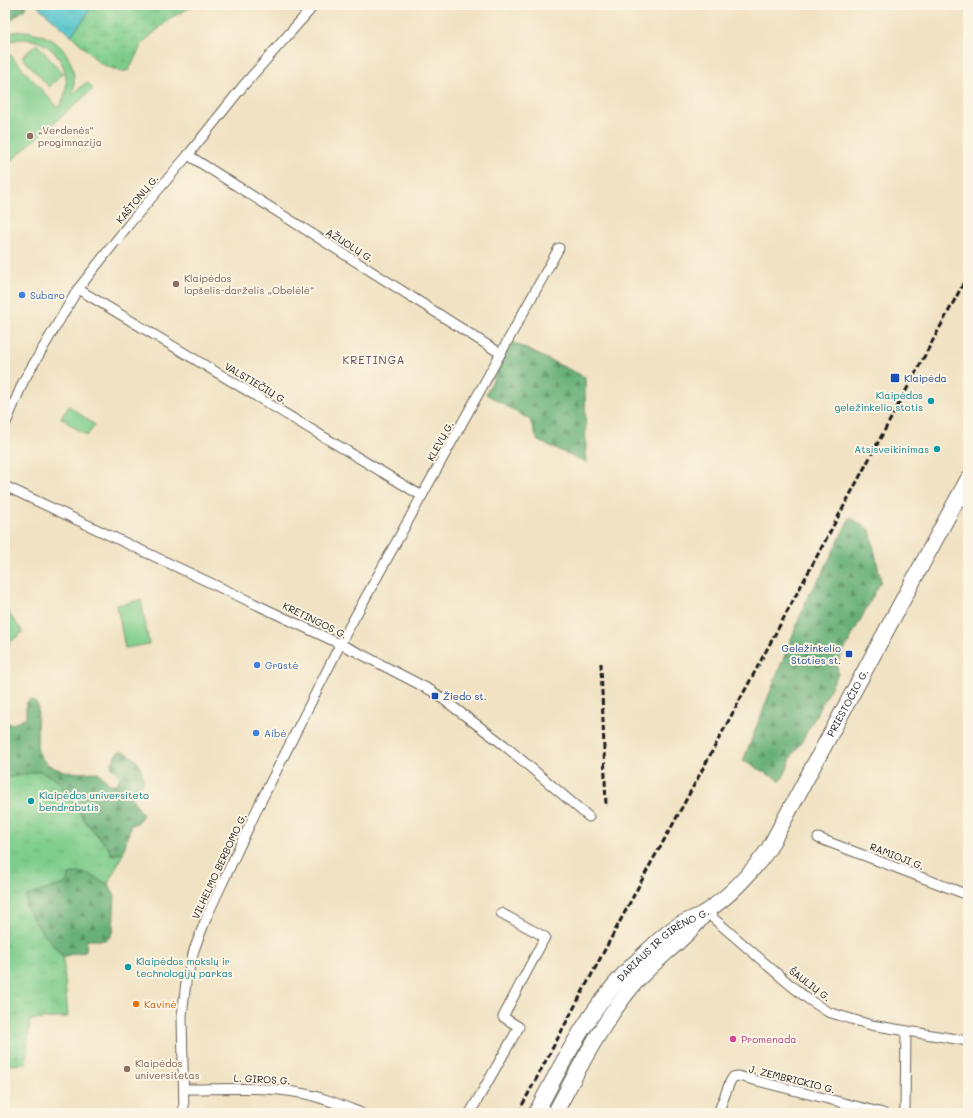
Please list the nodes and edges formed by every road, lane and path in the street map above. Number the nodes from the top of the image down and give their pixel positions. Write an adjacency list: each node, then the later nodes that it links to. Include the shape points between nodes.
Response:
1 (313, 5): 2 (street, KAŠTONŲ G.)
2 (188, 155): 4 (street, KAŠTONŲ G., via 130,223); 5 (street, ĄŽUOLŲ G.)
3 (559, 248): 5 (street, KLEVŲ G.)
4 (78, 290): 6 (street, KAŠTONŲ G., via 24,380); 9 (street, VALSTIEČIŲ G.)
5 (500, 353): 9 (street, KLEVŲ G.)
6 (5, 425)
7 (968, 479): 10 (main road, PRIESTOČIO G.)
8 (5, 486): 11 (street, KRETINGOS G.)
9 (422, 496): 11 (street, KLEVŲ G.)
10 (963, 500): 15 (main road, PRIESTOČIO G., via 768,850 741,883)
11 (340, 645): 12 (street, KRETINGOS G., via 437,694 504,745); 19 (street, VILHELMO BERBOMO G., via 259,805 207,916 194,950 186,982 182,1016)
12 (589, 817)
13 (818, 838): 14 (street, RAMIOJI G.)
14 (968, 895)
15 (706, 912): 17 (street, ŠAULIŲ G., via 793,987 828,1012 871,1025); 23 (main road, DARIAUS IR GIRĖNO G., via 674,928 637,960 616,983 563,1061); 24 (main road, DARIAUS IR GIRĖNO G., via 695,927 636,981 618,1004)
16 (501, 913): 22 (street, via 545,937 503,1017 519,1028)
17 (906, 1031): 18 (street, ŠAULIŲ G.); 27 (street)
18 (968, 1041)
19 (184, 1089): 20 (street, VILHELMO BERBOMO G.); 21 (street, L. GIROS G., via 265,1088 301,1093)
20 (184, 1113)
21 (361, 1113)
22 (470, 1113)
23 (536, 1113)
24 (555, 1113)
25 (718, 1113): 26 (street, J. ZEMBRICKIO G., via 730,1082 733,1077 738,1076)
26 (883, 1113)
27 (903, 1113)

